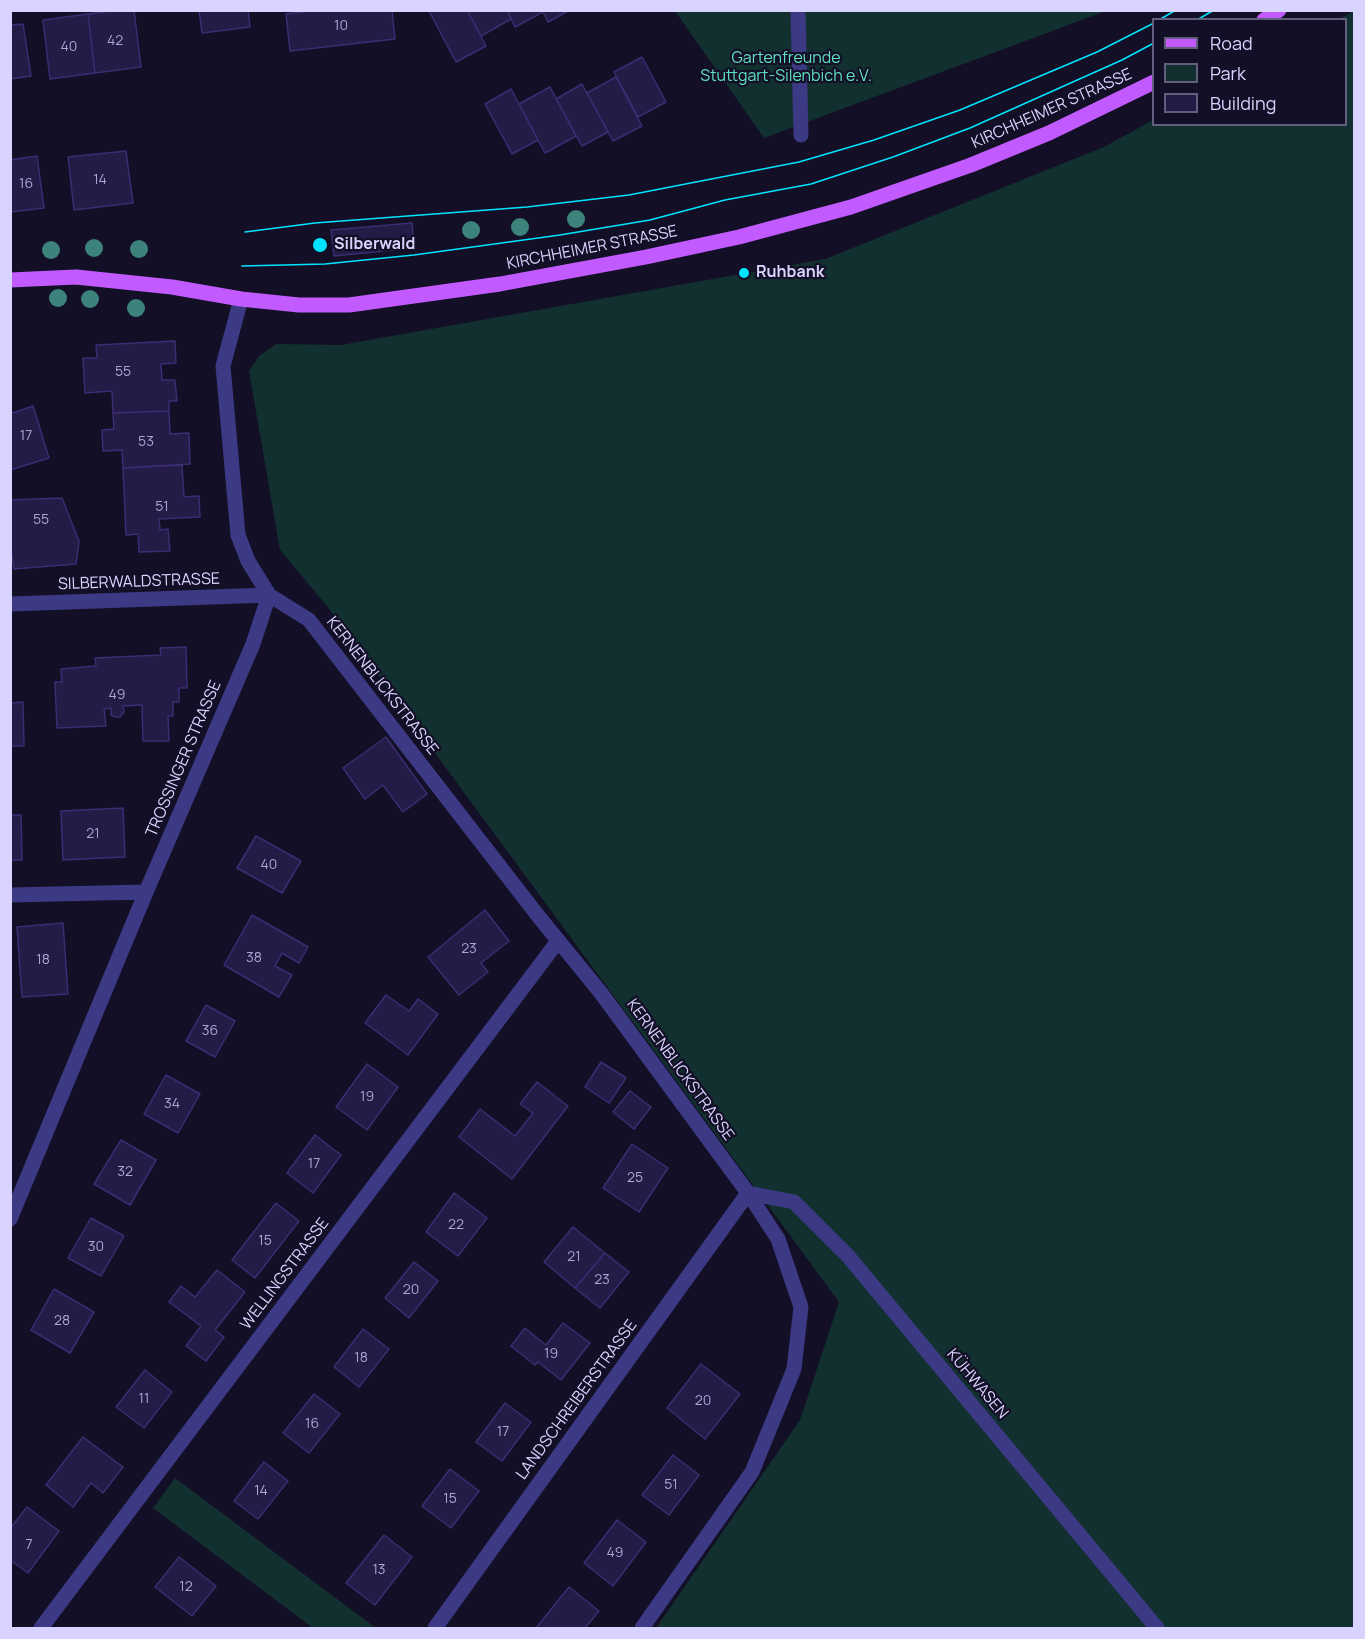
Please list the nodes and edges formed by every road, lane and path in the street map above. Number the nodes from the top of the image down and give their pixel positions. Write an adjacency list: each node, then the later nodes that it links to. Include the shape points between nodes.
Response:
1 (798, 10): 3 (street)
2 (1152, 83): 5 (main road, KIRCHHEIMER STRASSE, via 1049,133 971,165 851,207 739,237 500,284 349,305)
3 (801, 135)
4 (10, 280): 5 (main road, KIRCHHEIMER STRASSE, via 76,277)
5 (241, 299): 6 (street, via 223,366 238,535 248,561)
6 (269, 595): 7 (street, SILBERWALDSTRASSE); 8 (street, TROSSINGER STRASSE, via 253,644); 10 (street, KERNENBLICKSTRASSE, via 309,620)
7 (10, 604)
8 (146, 892): 9 (street); 12 (street, TROSSINGER STRASSE)
9 (10, 895)
10 (558, 940): 11 (street, KERNENBLICKSTRASSE); 13 (street, WELLINGSTRASSE)
11 (748, 1193): 14 (street, LANDSCHREIBERSTRASSE); 15 (street, KERNENBLICKSTRASSE, via 778,1239 801,1307 794,1369 752,1472); 16 (street, KÜHWASEN, via 794,1202 848,1256)
12 (11, 1218)
13 (41, 1629)
14 (435, 1629)
15 (642, 1629)
16 (1157, 1629)

